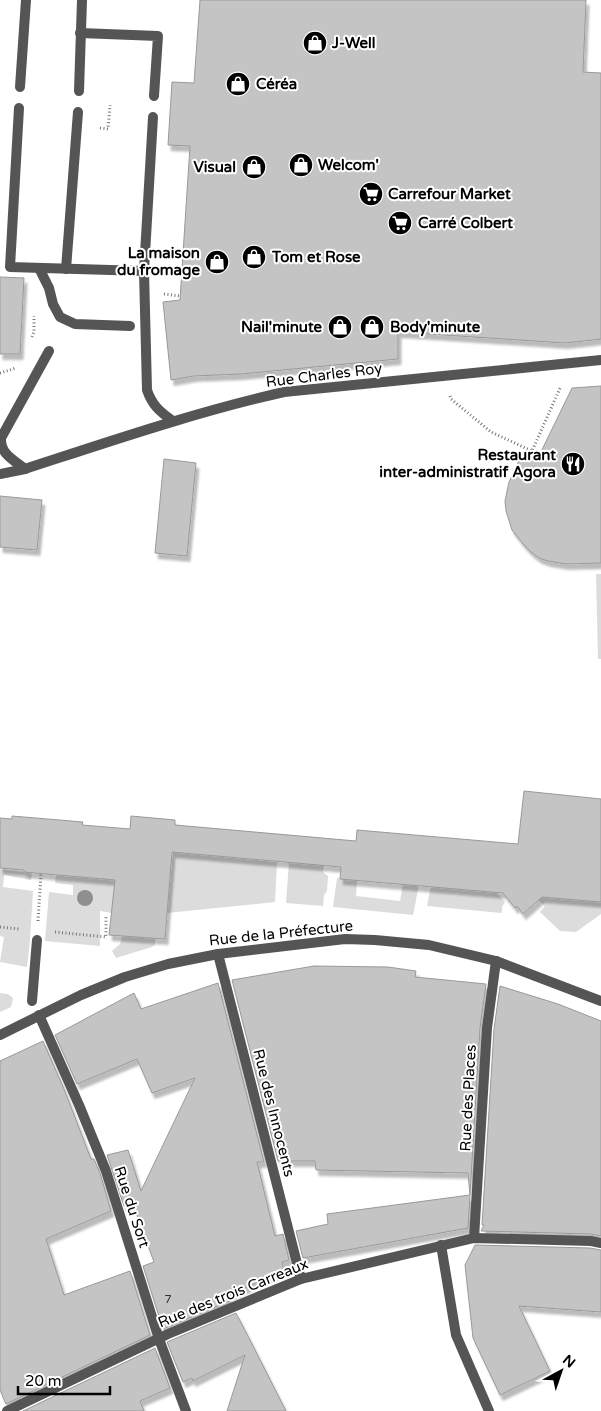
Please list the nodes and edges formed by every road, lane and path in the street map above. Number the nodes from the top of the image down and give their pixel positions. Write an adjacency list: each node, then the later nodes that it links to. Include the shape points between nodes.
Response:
1 (26, 0): 4 (street)
2 (82, 0): 3 (street)
3 (80, 33): 5 (street); 6 (street, via 158,36)
4 (20, 87)
5 (79, 91)
6 (154, 96)
7 (110, 105): 11 (path, via 108,129)
8 (19, 108): 12 (street, via 10,267)
9 (78, 112): 13 (street)
10 (153, 117): 14 (street)
11 (100, 128)
12 (39, 268): 13 (street); 16 (street, via 60,317 75,324)
13 (66, 268): 14 (street)
14 (144, 271): 24 (street, via 147,390 155,407)
15 (34, 313): 17 (path, via 34,332)
16 (130, 326)
17 (30, 342)
18 (49, 351): 25 (street, via 1,438 3,451)
19 (601, 360): 20 (street, Rue Charles Roy)
20 (572, 363): 23 (path, via 532,451 491,432 451,399); 24 (street, Rue Charles Roy, via 284,392)
21 (21, 366): 22 (path)
22 (0, 373)
23 (450, 394)
24 (173, 421): 25 (street, Rue Charles Roy)
25 (25, 469): 26 (street, Rue Charles Roy)
26 (0, 474)
27 (41, 874): 30 (path)
28 (106, 916): 30 (path, via 106,937)
29 (0, 927): 30 (path)
30 (37, 936): 33 (street)
31 (218, 954): 32 (street, Rue de la Préfecture, via 345,939 429,946); 35 (street, Rue de la Préfecture, via 125,977); 40 (street, Rue des Innocents)
32 (496, 961): 34 (street, Rue de la Préfecture); 37 (street, Rue des Places, via 487,1028)
33 (32, 1001)
34 (601, 1001)
35 (39, 1016): 36 (street, Rue de la Préfecture); 41 (street, Rue du Sort, via 106,1171)
36 (0, 1035)
37 (474, 1238): 38 (street, Rue des trois Carreaux); 39 (street, Rue des trois Carreaux)
38 (601, 1243)
39 (441, 1245): 40 (street, Rue des trois Carreaux); 44 (street, via 456,1335)
40 (301, 1279): 41 (street, Rue des trois Carreaux)
41 (159, 1339): 42 (street, Rue des trois Carreaux); 43 (street, Rue du Sort)
42 (7, 1411)
43 (186, 1411)
44 (489, 1411)

